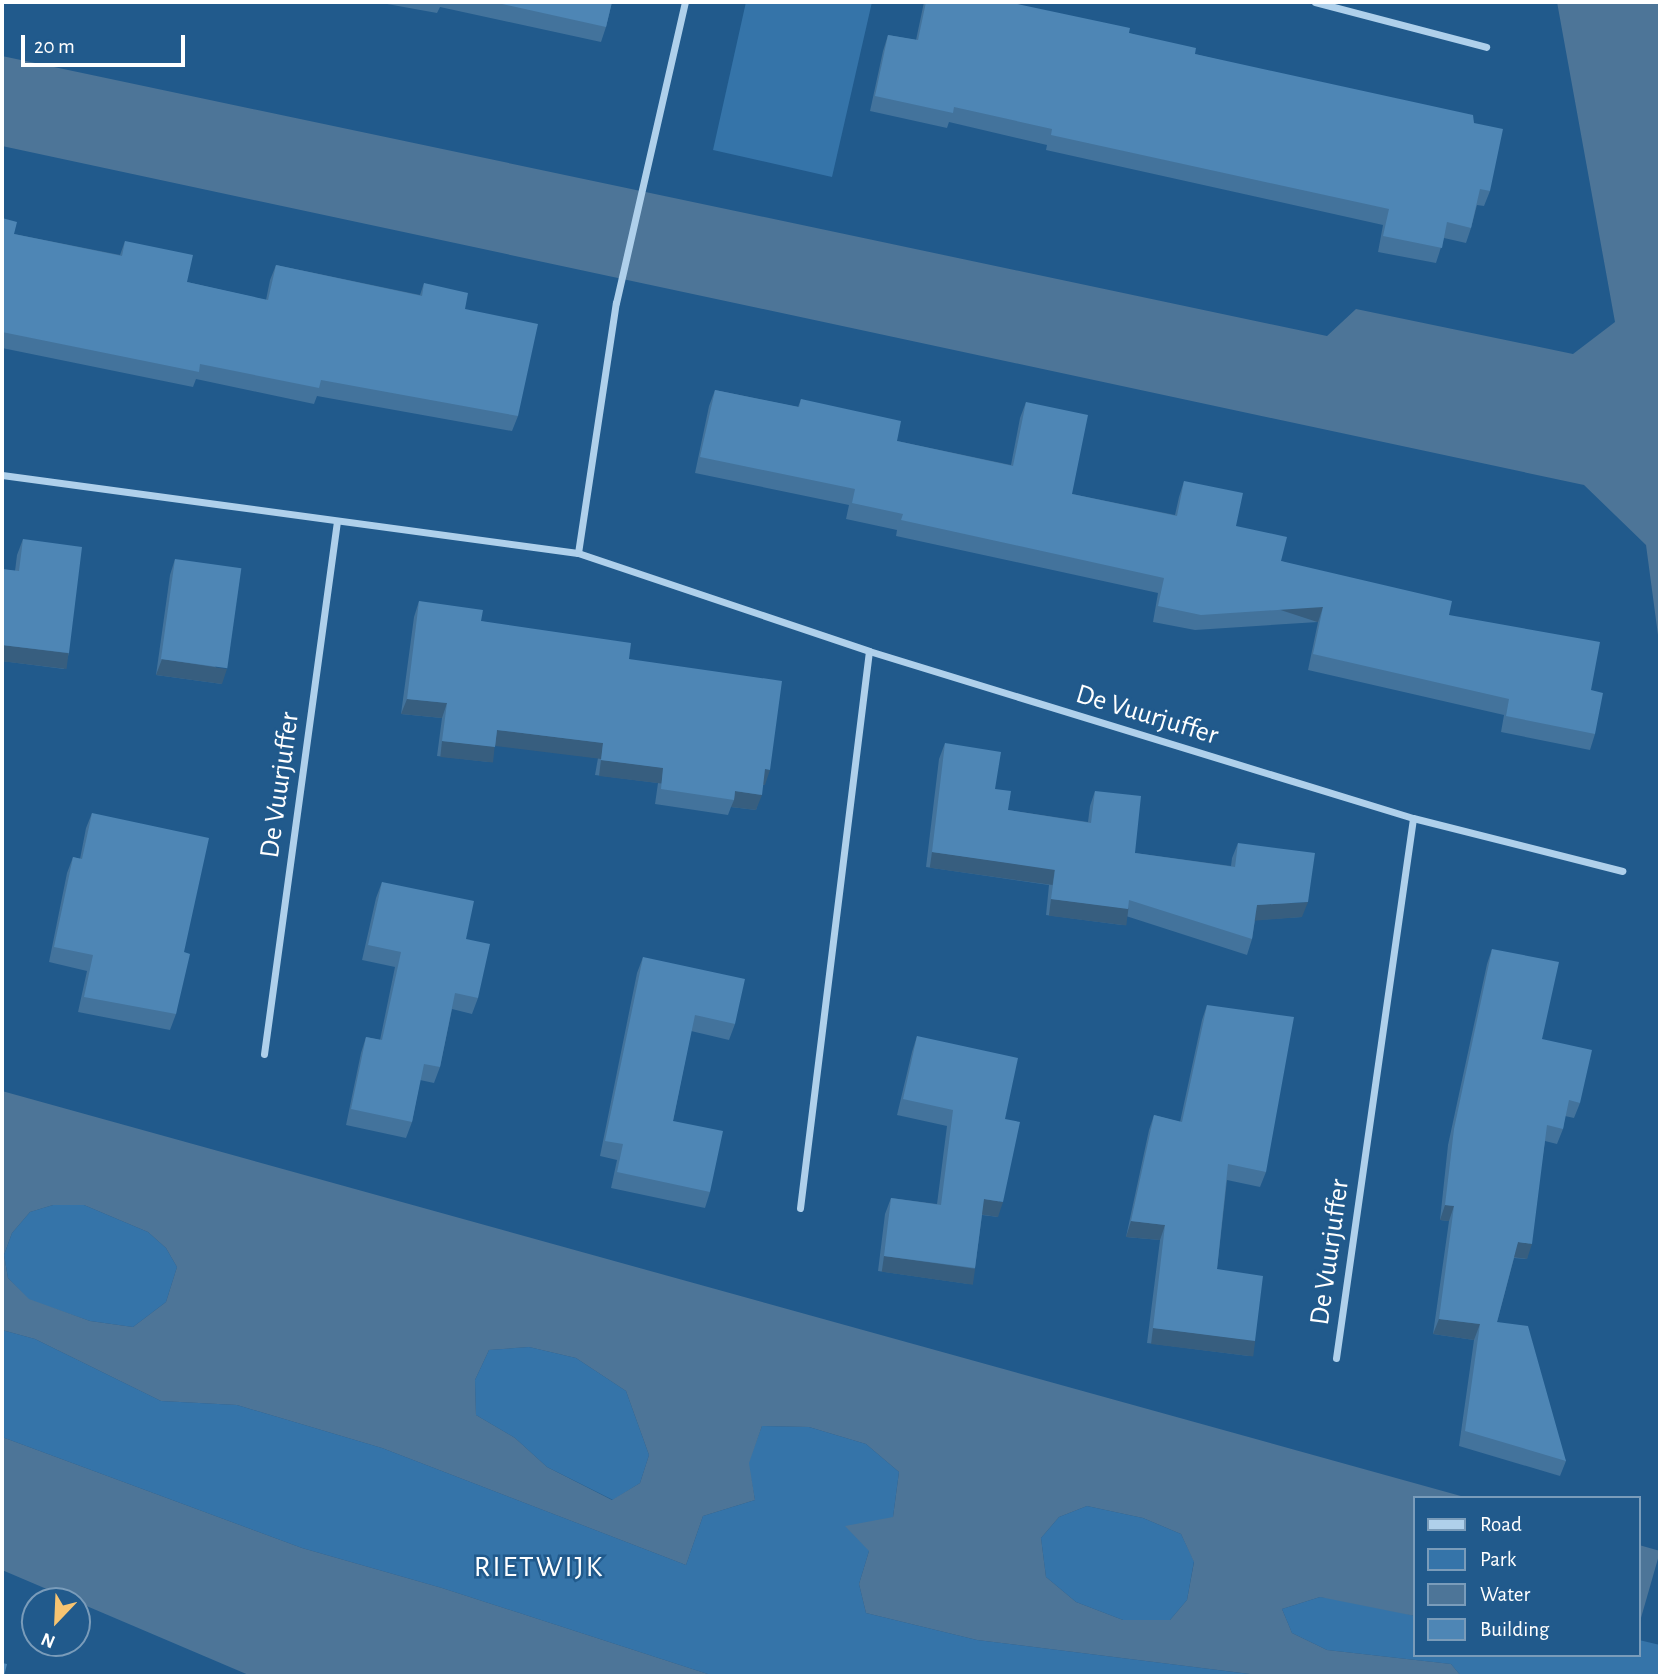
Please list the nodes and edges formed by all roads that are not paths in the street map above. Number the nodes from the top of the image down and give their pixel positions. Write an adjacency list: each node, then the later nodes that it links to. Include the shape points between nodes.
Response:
1 (685, 2): 6 (street, via 616,303)
2 (1315, 2): 3 (street)
3 (1486, 47)
4 (2, 475): 5 (street, De Vuurjuffer)
5 (337, 521): 6 (street, De Vuurjuffer); 10 (street, De Vuurjuffer)
6 (578, 553): 7 (street, De Vuurjuffer)
7 (869, 651): 8 (street, De Vuurjuffer); 11 (street)
8 (1413, 818): 9 (street, De Vuurjuffer); 12 (street, De Vuurjuffer)
9 (1622, 871)
10 (264, 1054)
11 (800, 1208)
12 (1336, 1358)

